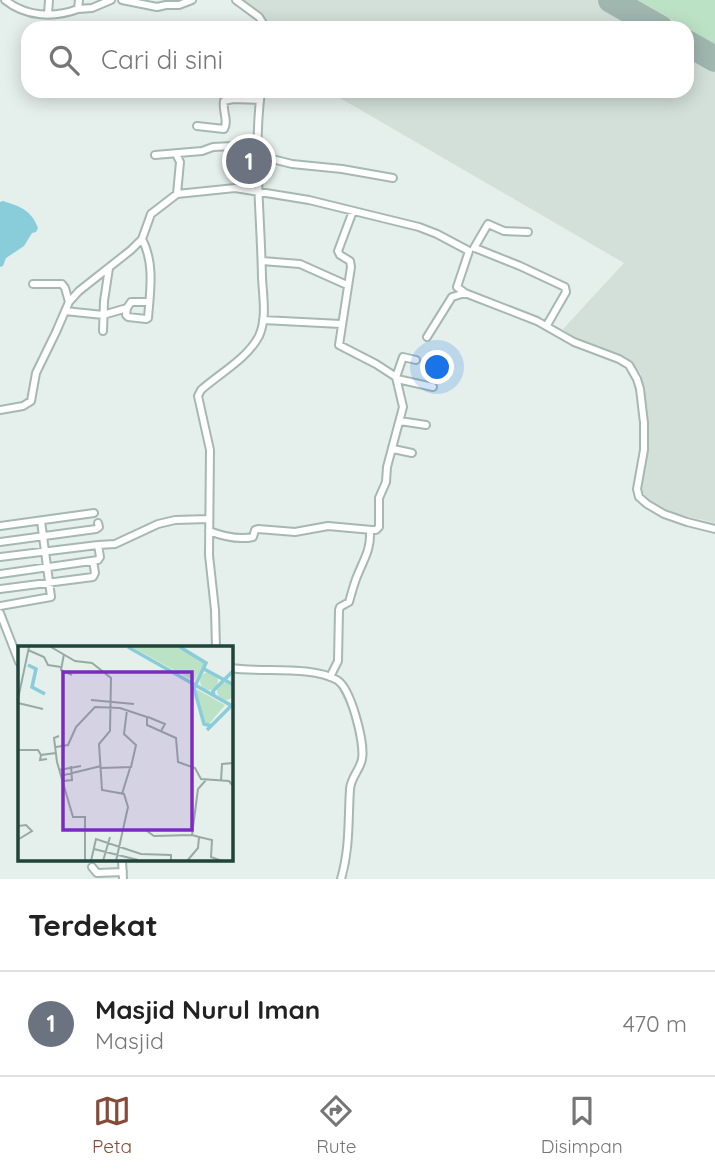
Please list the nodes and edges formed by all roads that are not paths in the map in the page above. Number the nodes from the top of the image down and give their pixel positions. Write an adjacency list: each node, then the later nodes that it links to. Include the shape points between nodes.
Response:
1 (5, 0): 9 (street, via 27,13)
2 (49, 0): 9 (street)
3 (79, 0): 8 (street)
4 (111, 0): 8 (street)
5 (122, 0): 6 (street, via 157,8)
6 (192, 0)
7 (236, 0): 10 (street)
8 (78, 9): 9 (street)
9 (48, 14)
10 (262, 21)
11 (260, 100): 12 (street, via 225,101 224,129); 13 (street)
12 (197, 125)
13 (257, 153): 14 (street, via 224,146); 16 (street, via 292,164); 17 (street)
14 (176, 154): 15 (street); 18 (street, via 180,162)
15 (155, 155)
16 (393, 178)
17 (259, 191): 18 (street, via 236,188); 19 (street); 23 (street)
18 (177, 194): 21 (street, via 151,214)
19 (354, 211): 22 (street, via 428,230); 26 (street, via 338,251 351,264)
20 (528, 232): 22 (street, via 503,231 488,224)
21 (142, 239): 24 (street); 31 (street, via 148,254)
22 (472, 249): 27 (street); 37 (street, via 565,288)
23 (262, 261): 26 (street, via 300,264); 35 (street)
24 (109, 268): 30 (street); 34 (street)
25 (33, 284): 30 (street, via 62,284)
26 (348, 285): 36 (street)
27 (457, 287): 28 (street); 29 (street)
28 (465, 293): 29 (street); 37 (street)
29 (452, 297): 39 (street)
30 (69, 302): 33 (street)
31 (149, 302): 32 (street, via 131,302); 32 (street, via 146,319 127,316)
32 (127, 308): 34 (street)
33 (65, 311): 34 (street); 43 (street, via 36,373 32,401)
34 (103, 315): 38 (street)
35 (263, 320): 36 (street); 49 (street, via 250,349 198,393 210,450)
36 (341, 324): 41 (street, via 339,346)
37 (547, 326): 53 (street, via 629,365 640,389 644,423 637,489 641,499 673,517)
38 (103, 331)
39 (427, 337)
40 (416, 360): 41 (street, via 402,357)
41 (397, 378): 42 (street); 44 (street, via 403,403)
42 (433, 387)
43 (0, 410)
44 (400, 421): 45 (street); 46 (street)
45 (426, 425)
46 (393, 449): 47 (street); 54 (street, via 379,498 379,527)
47 (412, 453)
48 (94, 513): 50 (street)
49 (208, 519): 55 (street); 58 (street, via 158,524 121,543)
50 (41, 521): 52 (street); 56 (street)
51 (99, 523): 56 (street, via 98,528)
52 (0, 526)
53 (715, 529)
54 (370, 530): 55 (street, via 258,528 248,539); 71 (street, via 366,559 349,602 339,610 338,661)
55 (209, 531): 68 (street)
56 (43, 536): 57 (street); 59 (street)
57 (0, 542)
58 (98, 545): 59 (street); 61 (street, via 100,558)
59 (46, 552): 60 (street); 62 (street)
60 (0, 557)
61 (93, 561): 62 (street); 64 (street, via 94,576)
62 (48, 567): 63 (street); 64 (street)
63 (0, 574)
64 (50, 583): 65 (street); 66 (street, via 51,597)
65 (0, 589)
66 (0, 606)
67 (0, 613): 69 (street)
68 (216, 646)
69 (18, 659)
70 (233, 668): 71 (street)
71 (330, 677): 74 (street, via 348,693 362,751 351,783 348,851)
72 (92, 867): 73 (street, via 97,873)
73 (123, 876)
74 (341, 879)

